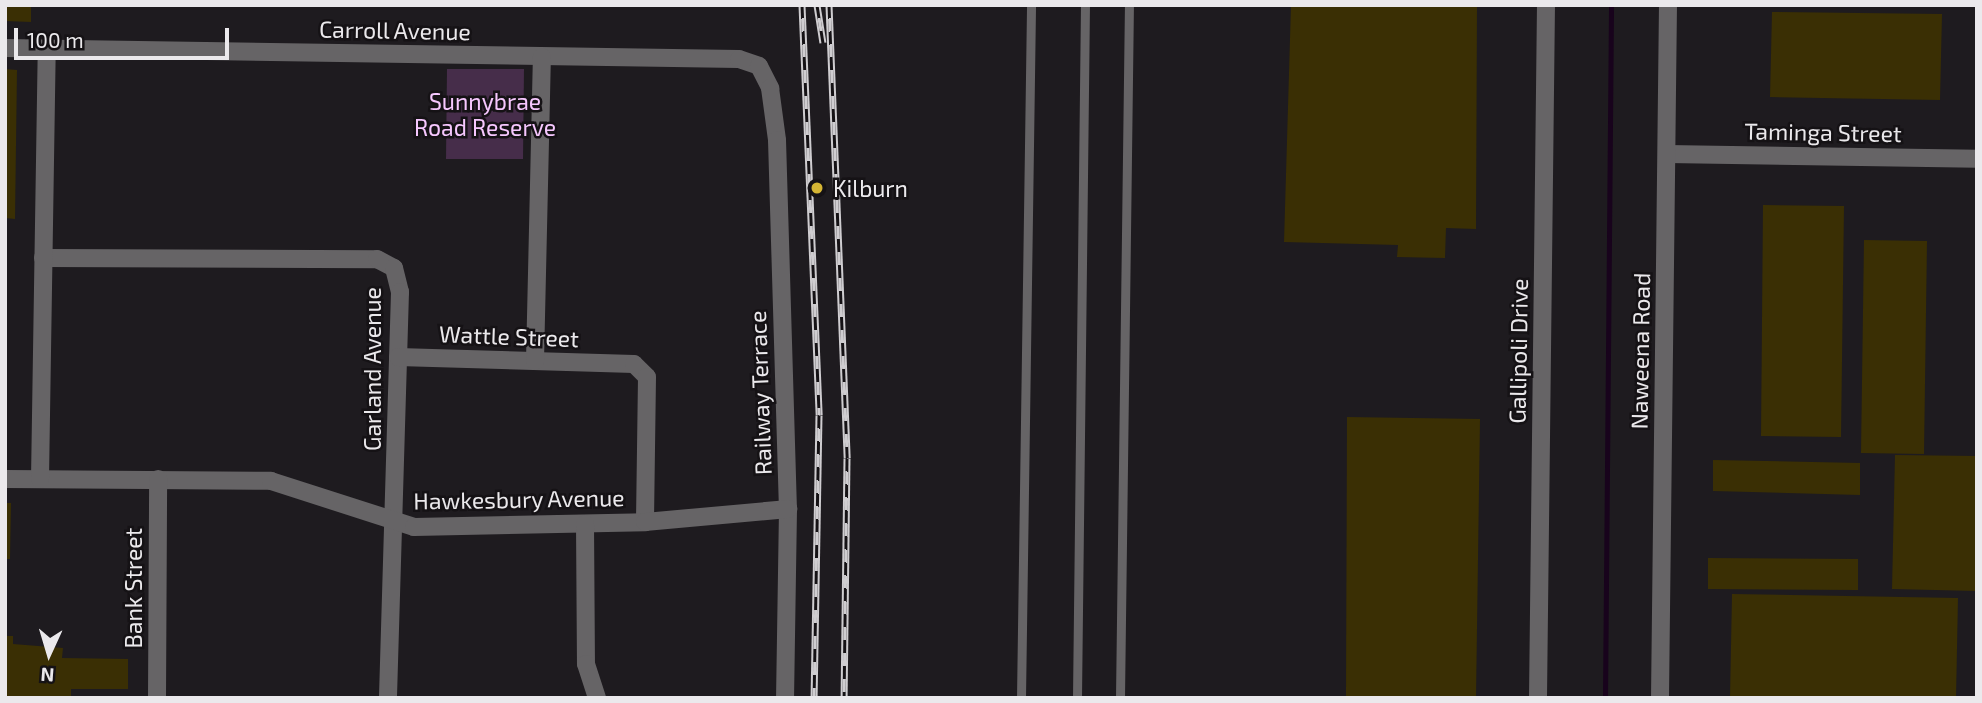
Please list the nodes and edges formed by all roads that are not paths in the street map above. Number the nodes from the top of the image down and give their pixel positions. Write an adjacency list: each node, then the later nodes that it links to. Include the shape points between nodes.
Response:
1 (1031, 5): 26 (lane)
2 (1085, 5): 27 (lane)
3 (1129, 5): 28 (lane)
4 (1546, 5): 29 (street, Gallipoli Drive)
5 (1668, 5): 10 (street, Naweena Road)
6 (5, 48): 7 (street, Carroll Avenue)
7 (47, 48): 8 (street, Carroll Avenue); 12 (street)
8 (542, 57): 9 (street, Carroll Avenue, via 739,60 759,66); 14 (street)
9 (770, 88): 18 (street, Railway Terrace, via 777,140)
10 (1667, 154): 11 (street, Taminga Street); 30 (street, Naweena Road)
11 (1977, 159)
12 (43, 258): 13 (street, Garland Avenue, via 377,259 394,268 400,292); 16 (street)
13 (398, 357): 14 (street, Wattle Street); 20 (street, Garland Avenue)
14 (536, 361): 19 (street, Wattle Street, via 634,364 647,377)
15 (5, 479): 16 (street, Hawkesbury Avenue)
16 (40, 479): 17 (street, Hawkesbury Avenue)
17 (158, 479): 20 (street, Hawkesbury Avenue, via 271,481); 22 (street, Bank Street)
18 (788, 509): 19 (street, Hawkesbury Avenue); 25 (street, Railway Terrace)
19 (645, 522): 21 (street, Hawkesbury Avenue)
20 (394, 524): 21 (street, Hawkesbury Avenue); 23 (street, Garland Avenue)
21 (585, 524): 24 (street, via 586,664)
22 (157, 698)
23 (388, 698)
24 (597, 698)
25 (785, 698)
26 (1021, 698)
27 (1077, 698)
28 (1120, 698)
29 (1538, 698)
30 (1660, 698)

